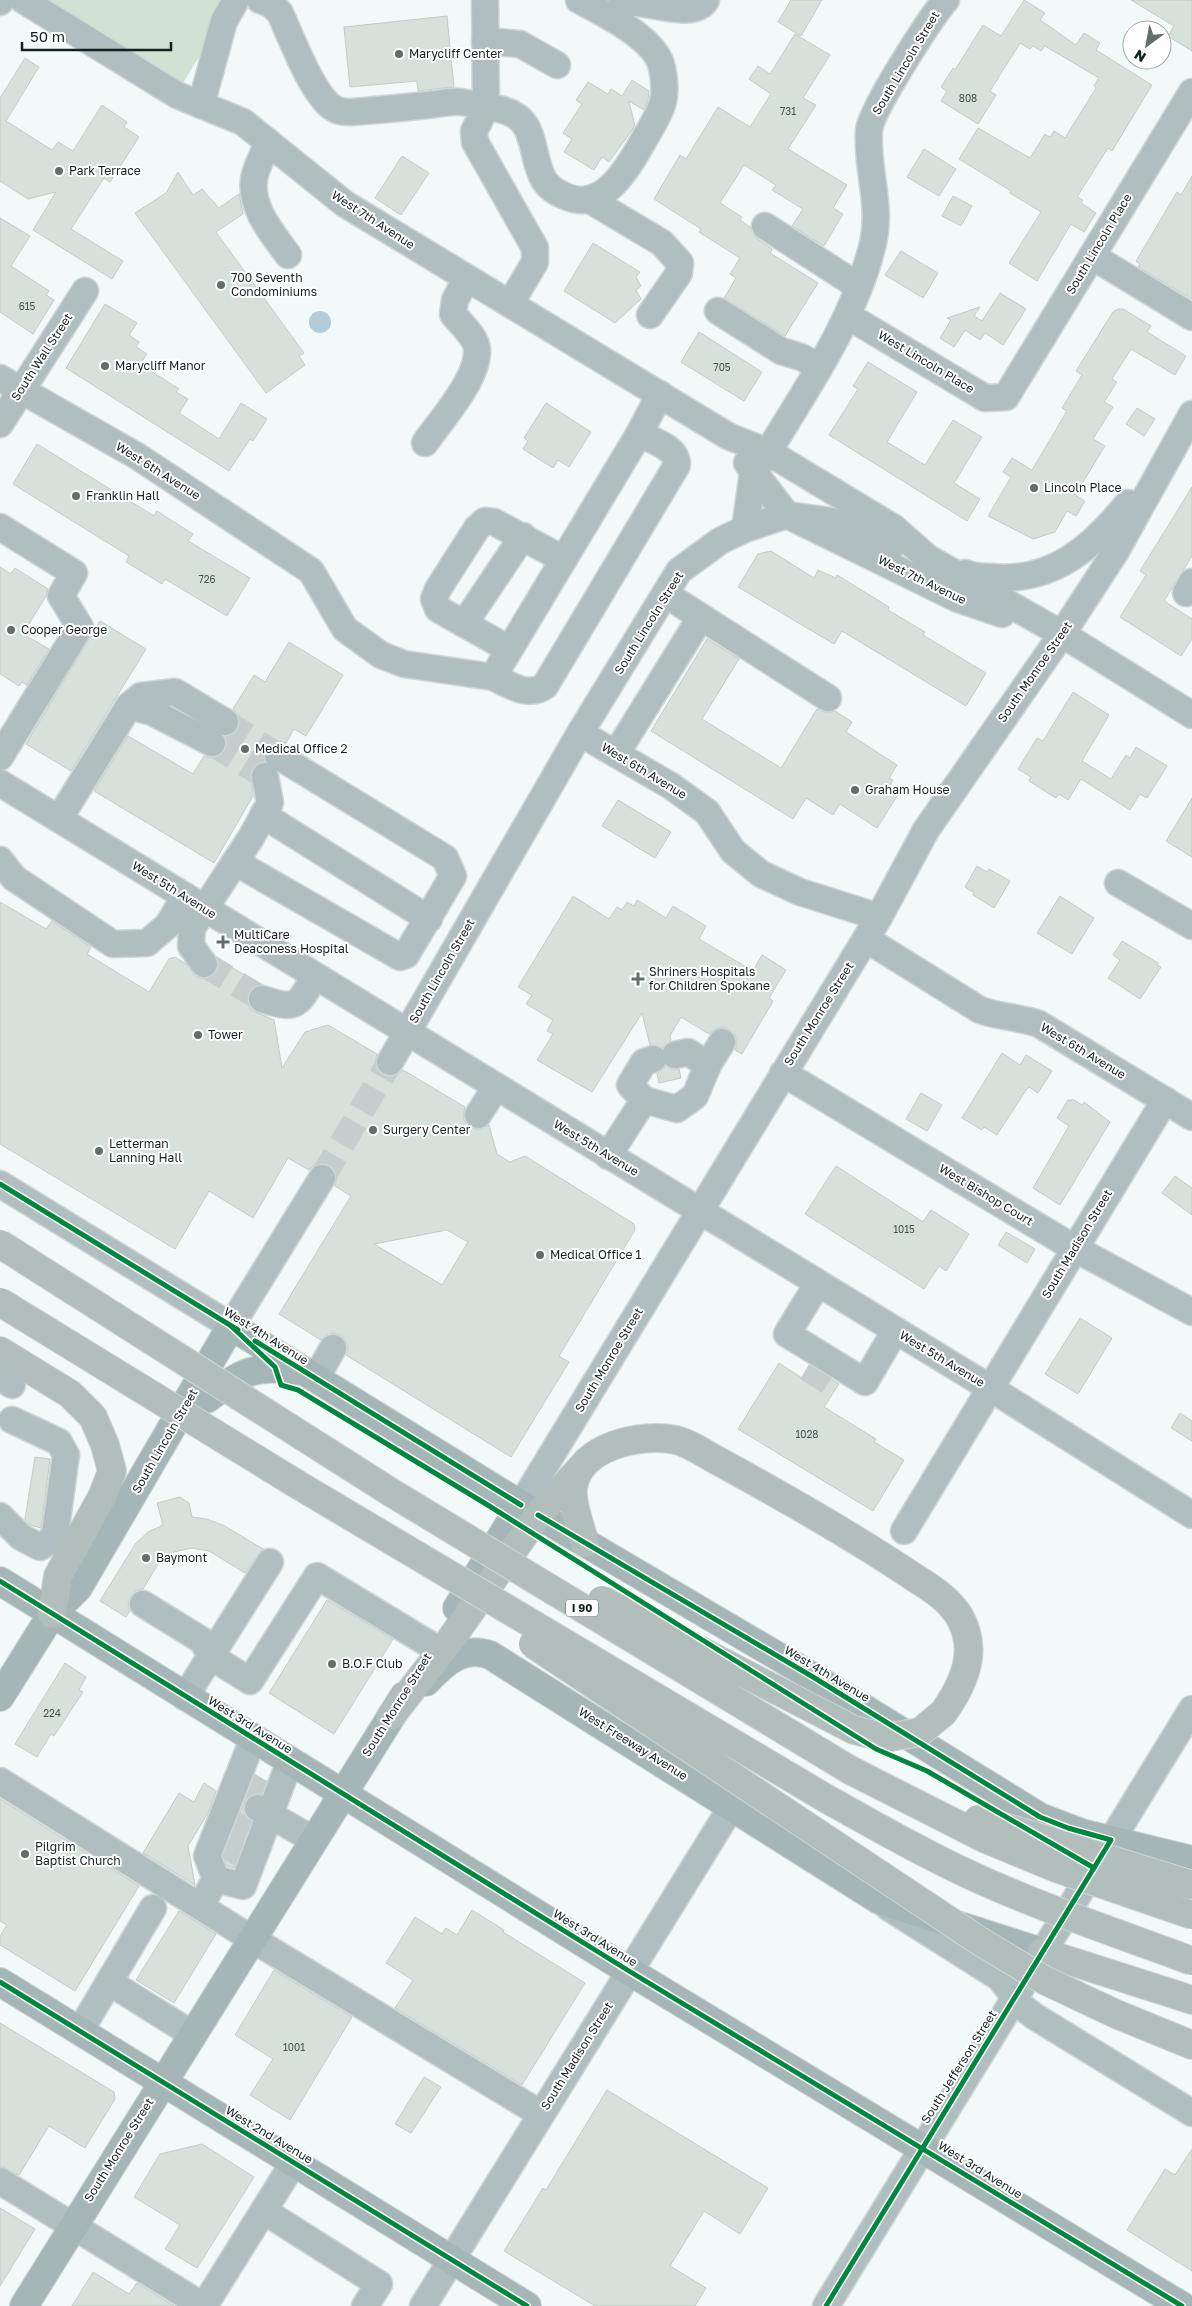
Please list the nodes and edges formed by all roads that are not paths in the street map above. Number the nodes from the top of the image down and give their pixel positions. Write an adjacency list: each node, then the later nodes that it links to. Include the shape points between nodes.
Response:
1 (23, 0): 12 (street, West 7th Avenue, via 178,95)
2 (236, 0): 12 (street, via 224,21)
3 (260, 0): 13 (street, via 271,4 280,13 316,88 341,112 461,102)
4 (485, 0): 9 (street)
5 (579, 0): 8 (street)
6 (706, 0): 8 (street, via 698,8 638,1 628,3)
7 (938, 3): 20 (street, South Lincoln Street, via 877,107 869,128 877,206 873,242)
8 (610, 18): 15 (street, via 648,43 661,62 666,94 661,110 632,161 609,189)
9 (485, 41): 10 (street, via 520,44); 13 (street)
10 (557, 65)
11 (1192, 92): 18 (street, South Lincoln Place)
12 (201, 104): 14 (street, West 7th Avenue, via 243,122)
13 (486, 108): 15 (street, via 499,109 520,118 532,134 545,182 571,199); 22 (street, via 474,131 475,142 535,248 535,262)
14 (268, 142): 17 (street, via 254,179 257,202 262,219); 19 (street, West 7th Avenue, via 345,204)
15 (590, 200): 24 (street, via 662,243 680,263 679,273)
16 (765, 226): 20 (street)
17 (288, 255)
18 (1092, 256): 26 (street); 30 (street, South Lincoln Place)
19 (467, 278): 22 (street, West 7th Avenue); 34 (street, via 455,300 453,314 477,349 472,375)
20 (858, 286): 25 (street, South Lincoln Street)
21 (85, 290): 28 (street, South Wall Street)
22 (510, 304): 29 (street, West 7th Avenue)
23 (718, 311): 27 (street, via 781,351)
24 (650, 315)
25 (848, 316): 27 (street, South Lincoln Street); 30 (street, West Lincoln Place, via 985,398)
26 (1192, 316)
27 (818, 366): 36 (street, South Lincoln Street)
28 (10, 384): 32 (street, South Wall Street); 48 (street, West 6th Avenue, via 137,456 311,571 345,629 381,655 404,664)
29 (660, 394): 33 (street); 36 (street, West 7th Avenue, via 728,436)
30 (1006, 397)
31 (1192, 414): 35 (street, South Monroe Street)
32 (0, 424)
33 (639, 434): 42 (street); 48 (street, via 671,450 677,465 545,686 537,692 527,692)
34 (425, 443)
35 (1169, 451): 41 (street, West 7th Avenue, via 1106,531 1074,557 1044,572 1008,579 969,575); 46 (street, South Monroe Street, via 1116,551)
36 (761, 462): 37 (street, West 7th Avenue); 39 (street, South Lincoln Street); 41 (street, West 7th Avenue, via 894,528)
37 (787, 516): 39 (street, West 7th Avenue); 41 (street, West 7th Avenue, via 832,521 858,528); 46 (street, West 7th Avenue, via 958,599)
38 (0, 527): 54 (street, via 74,573 61,596 80,626)
39 (745, 528): 43 (street, South Lincoln Street, via 720,541 679,571)
40 (523, 536): 42 (street); 45 (street); 45 (street, via 494,522 485,521 477,528 434,599 438,610)
41 (928, 558): 46 (street, West 7th Avenue)
42 (563, 559): 47 (street)
43 (665, 594): 44 (street); 52 (street, South Lincoln Street)
44 (701, 617): 49 (street); 53 (street)
45 (464, 624): 47 (street)
46 (1062, 634): 50 (street, West 7th Avenue); 62 (street, South Monroe Street, via 926,830)
47 (509, 649): 48 (street)
48 (493, 677)
49 (828, 698)
50 (1192, 714)
51 (218, 733): 57 (street, via 175,692 141,696 129,706)
52 (580, 733): 53 (street, West 6th Avenue); 69 (street, South Lincoln Street)
53 (616, 754): 62 (street, West 6th Avenue, via 671,786 707,812 733,851 762,874 800,892)
54 (0, 756)
55 (0, 783): 57 (street, West 5th Avenue)
56 (263, 815): 59 (street); 63 (street); 63 (street, via 270,803 272,766 446,858 452,876)
57 (59, 819): 61 (street, West 5th Avenue)
58 (0, 860): 61 (street, via 14,878 113,944 146,943)
59 (235, 862): 61 (street); 63 (street, via 400,957 406,955)
60 (1118, 883): 64 (street)
61 (195, 902): 66 (street, via 191,946); 67 (street, West 5th Avenue)
62 (879, 917): 65 (street, South Monroe Street)
63 (428, 919)
64 (1192, 926)
65 (866, 939): 73 (street, South Monroe Street); 76 (street, West 6th Avenue, via 980,1010 1039,1024)
66 (204, 964)
67 (315, 976): 68 (street, via 304,995 294,1004 286,1007); 69 (street, West 5th Avenue)
68 (262, 999)
69 (406, 1032): 71 (street, South Lincoln Street); 74 (street, West 5th Avenue)
70 (722, 1042): 72 (street)
71 (390, 1062)
72 (708, 1065): 75 (street, via 695,1096 676,1109); 75 (street, via 688,1052 644,1062 630,1085)
73 (783, 1074): 82 (street, South Monroe Street); 84 (street, West Bishop Court)
74 (496, 1087): 77 (street); 79 (street, West 5th Avenue)
75 (644, 1100): 79 (street)
76 (1165, 1100): 78 (street, West 6th Avenue); 84 (street, South Madison Street)
77 (478, 1115)
78 (1192, 1116)
79 (608, 1156): 82 (street, West 5th Avenue)
80 (322, 1178): 88 (street, South Lincoln Street)
81 (0, 1184): 88 (street, West 4th Avenue)
82 (700, 1211): 85 (street, West 5th Avenue); 101 (street, South Monroe Street)
83 (0, 1244): 100 (highway, I 90, bridge)
84 (1074, 1248): 87 (street, West Bishop Court); 95 (street, South Madison Street)
85 (818, 1283): 89 (street, West 5th Avenue); 93 (street, via 787,1334 805,1356)
86 (0, 1302): 99 (highway, bridge)
87 (1192, 1312)
88 (231, 1326): 92 (main road, West 4th Avenue); 97 (main road, South Lincoln Street)
89 (896, 1330): 93 (street); 95 (street, West 5th Avenue)
90 (333, 1348): 92 (street)
91 (0, 1351): 109 (highway, via 70,1394 93,1417 106,1445 112,1471 103,1495 58,1576)
92 (311, 1375): 97 (main road, via 274,1367 244,1373); 101 (main road, West 4th Avenue)
93 (865, 1382): 94 (street)
94 (837, 1387)
95 (990, 1388): 102 (street, West 5th Avenue); 104 (street, South Madison Street)
96 (12, 1420): 103 (street, via 59,1442 66,1455 55,1534 49,1542 40,1547 21,1537)
97 (173, 1427): 109 (main road, South Lincoln Street, via 78,1588)
98 (591, 1458): 100 (highway, bridge, via 621,1441 653,1437 678,1440 850,1538 925,1585 954,1608 966,1632 969,1652 957,1693 943,1713 920,1732 885,1738 854,1730); 101 (highway); 105 (highway, via 573,1488)
99 (300, 1486): 136 (highway, bridge, via 819,1794 911,1845 1001,1888); 144 (highway, bridge, via 680,1744 970,1935 1044,1980)
100 (392, 1493): 118 (highway, I 90, bridge)
101 (529, 1510): 105 (main road, West 4th Avenue); 110 (main road, South Monroe Street); 115 (highway, via 448,1643)
102 (1192, 1515)
103 (0, 1516)
104 (904, 1531)
105 (585, 1543): 124 (main road, West 4th Avenue, via 813,1676 1040,1817)
106 (270, 1562): 111 (street)
107 (0, 1581): 109 (main road, West 3rd Avenue)
108 (142, 1604): 111 (street, via 203,1640)
109 (52, 1614): 112 (main road, West 3rd Avenue); 113 (main road, South Lincoln Street)
110 (434, 1646): 111 (street, via 317,1576 250,1681); 115 (main road, South Monroe Street)
111 (210, 1656): 112 (street)
112 (185, 1696): 116 (main road, West 3rd Avenue)
113 (0, 1697)
114 (1192, 1709): 124 (street, South Jefferson Street)
115 (391, 1716): 120 (main road, South Monroe Street); 121 (main road, West Freeway Avenue, via 455,1656 466,1652 484,1653)
116 (253, 1739): 117 (main road, West 3rd Avenue); 122 (street)
117 (290, 1761): 120 (main road, West 3rd Avenue); 122 (street)
118 (850, 1770): 127 (highway, bridge, via 945,1808); 133 (highway, I 90, bridge, via 986,1839 1056,1868)
119 (0, 1782): 131 (street)
120 (343, 1793): 123 (main road, South Monroe Street); 137 (main road, West 3rd Avenue)
121 (732, 1806): 129 (main road, West Freeway Avenue); 137 (street, South Madison Street)
122 (245, 1817): 123 (street); 126 (street, via 207,1856); 128 (street)
123 (314, 1840): 130 (main road, South Monroe Street)
124 (1111, 1840): 125 (main road); 135 (street, South Jefferson Street)
125 (1192, 1860)
126 (216, 1879): 128 (street); 131 (street)
127 (1192, 1885)
128 (243, 1886): 130 (street)
129 (879, 1900): 135 (main road, West Freeway Avenue); 140 (street, West Freeway Avenue, via 995,1975)
130 (274, 1904): 134 (main road, South Monroe Street)
131 (200, 1906): 134 (street)
132 (153, 1908): 139 (street)
133 (1192, 1915)
134 (252, 1939): 143 (main road, South Monroe Street); 147 (street)
135 (1042, 1952): 140 (street, South Jefferson Street); 141 (highway)
136 (1192, 1961)
137 (629, 1971): 147 (street, South Madison Street); 148 (main road, West 3rd Avenue)
138 (0, 1982): 142 (main road, West 2nd Avenue)
139 (109, 1982): 142 (street); 143 (street)
140 (1015, 1996): 146 (street, West Freeway Avenue, via 1034,2016); 148 (street, South Jefferson Street)
141 (1192, 2000)
142 (80, 2031): 145 (main road, West 2nd Avenue)
143 (192, 2034): 145 (main road, South Monroe Street)
144 (1192, 2045)
145 (161, 2082): 149 (main road, West 2nd Avenue); 152 (main road, South Monroe Street)
146 (1192, 2113)
147 (541, 2114): 153 (street, South Madison Street)
148 (922, 2147): 159 (street, South Jefferson Street); 160 (main road, West 3rd Avenue)
149 (294, 2162): 151 (street); 153 (main road, West 2nd Avenue)
150 (0, 2181): 152 (street)
151 (264, 2211): 155 (street); 156 (street, via 379,2284)
152 (73, 2225): 154 (main road, South Monroe Street); 155 (street)
153 (452, 2259): 157 (street, South Madison Street); 158 (main road, West 2nd Avenue)
154 (24, 2306)
155 (204, 2306)
156 (365, 2306)
157 (422, 2306)
158 (527, 2306)
159 (826, 2306)
160 (1182, 2306)

